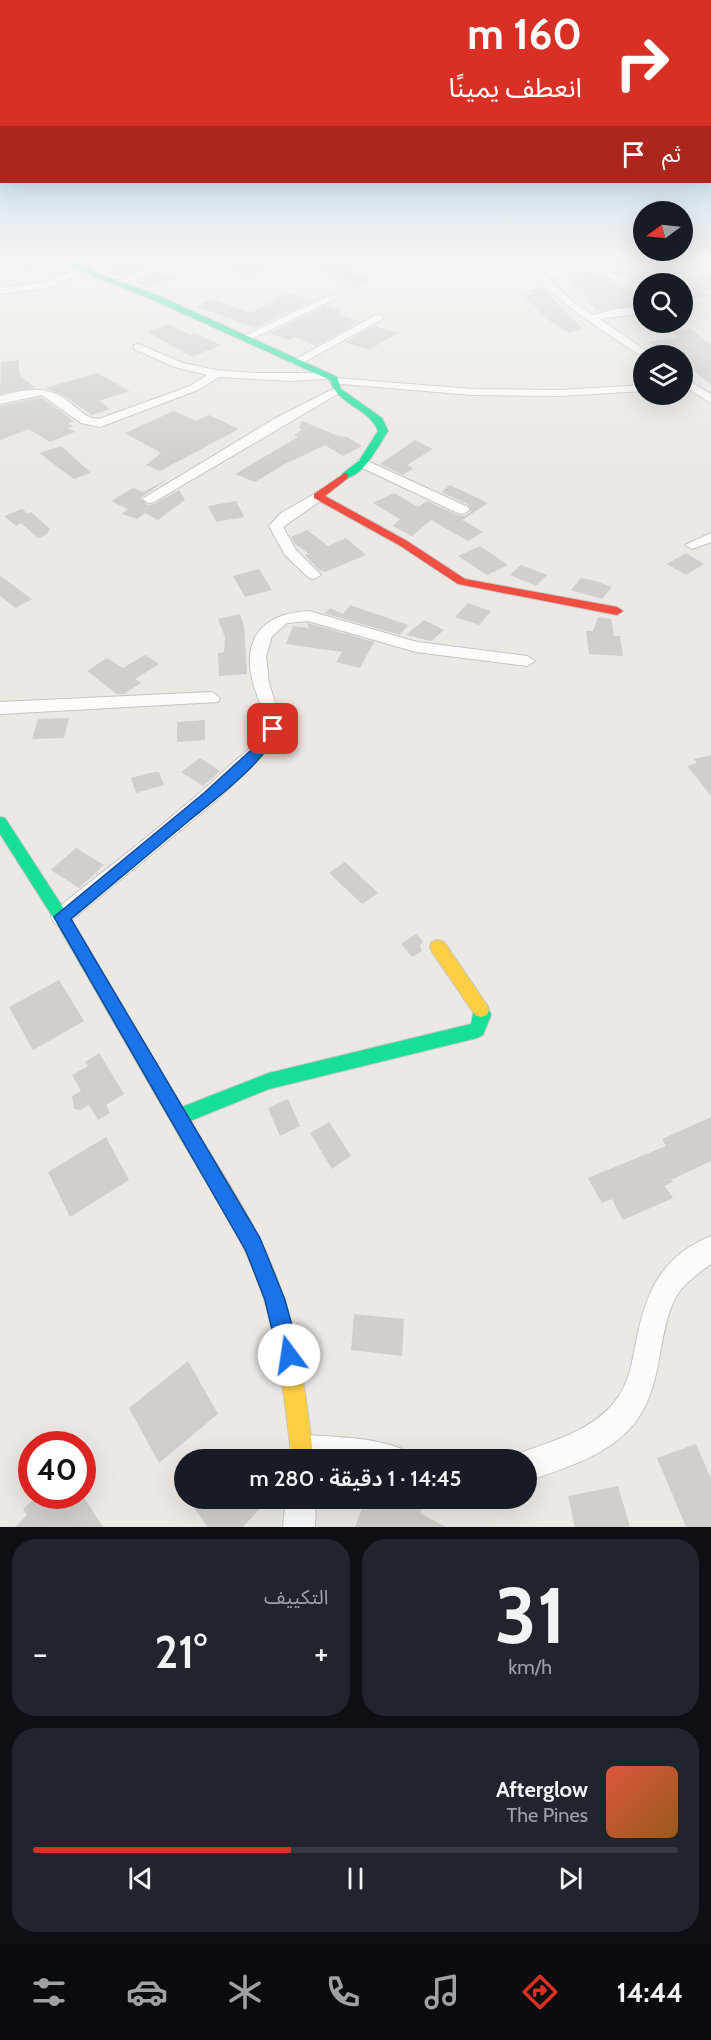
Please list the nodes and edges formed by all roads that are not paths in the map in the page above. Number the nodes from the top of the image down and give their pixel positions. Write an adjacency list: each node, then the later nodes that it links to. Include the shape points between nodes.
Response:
1 (219, 328): 5 (street)
2 (266, 328): 5 (street)
3 (358, 328): 8 (street)
4 (605, 328): 6 (street)
5 (243, 339): 8 (street)
6 (633, 346)
7 (138, 347): 9 (street, via 188,368)
8 (295, 363): 10 (street)
9 (220, 372): 10 (street); 14 (street, via 194,387 100,423 85,422 48,393)
10 (333, 382): 12 (street, via 472,393); 15 (street, via 383,426 381,438); 17 (street, via 278,422)
11 (693, 388): 13 (street)
12 (633, 389)
13 (711, 399)
14 (0, 400)
15 (363, 464): 16 (street); 18 (street)
16 (318, 496): 21 (street, via 276,526 290,552); 22 (street, via 403,543 462,582)
17 (149, 499)
18 (463, 510)
19 (711, 537): 20 (street)
20 (692, 545)
21 (314, 575)
22 (618, 611)
23 (527, 661): 27 (street, via 416,647 309,616 295,615 274,622 266,630 258,659 273,729 267,741 208,796)
24 (212, 698): 25 (street)
25 (0, 708)
26 (0, 822): 27 (street)
27 (61, 917): 29 (street)
28 (438, 947): 29 (street, via 479,1005 483,1015 477,1030 269,1081)
29 (177, 1117): 31 (street, via 253,1245 275,1300 289,1355)
30 (711, 1249): 32 (street, via 685,1266 662,1293 641,1386 626,1411 586,1445)
31 (303, 1449)
32 (537, 1462)
33 (300, 1509): 34 (street)
34 (299, 1527)

